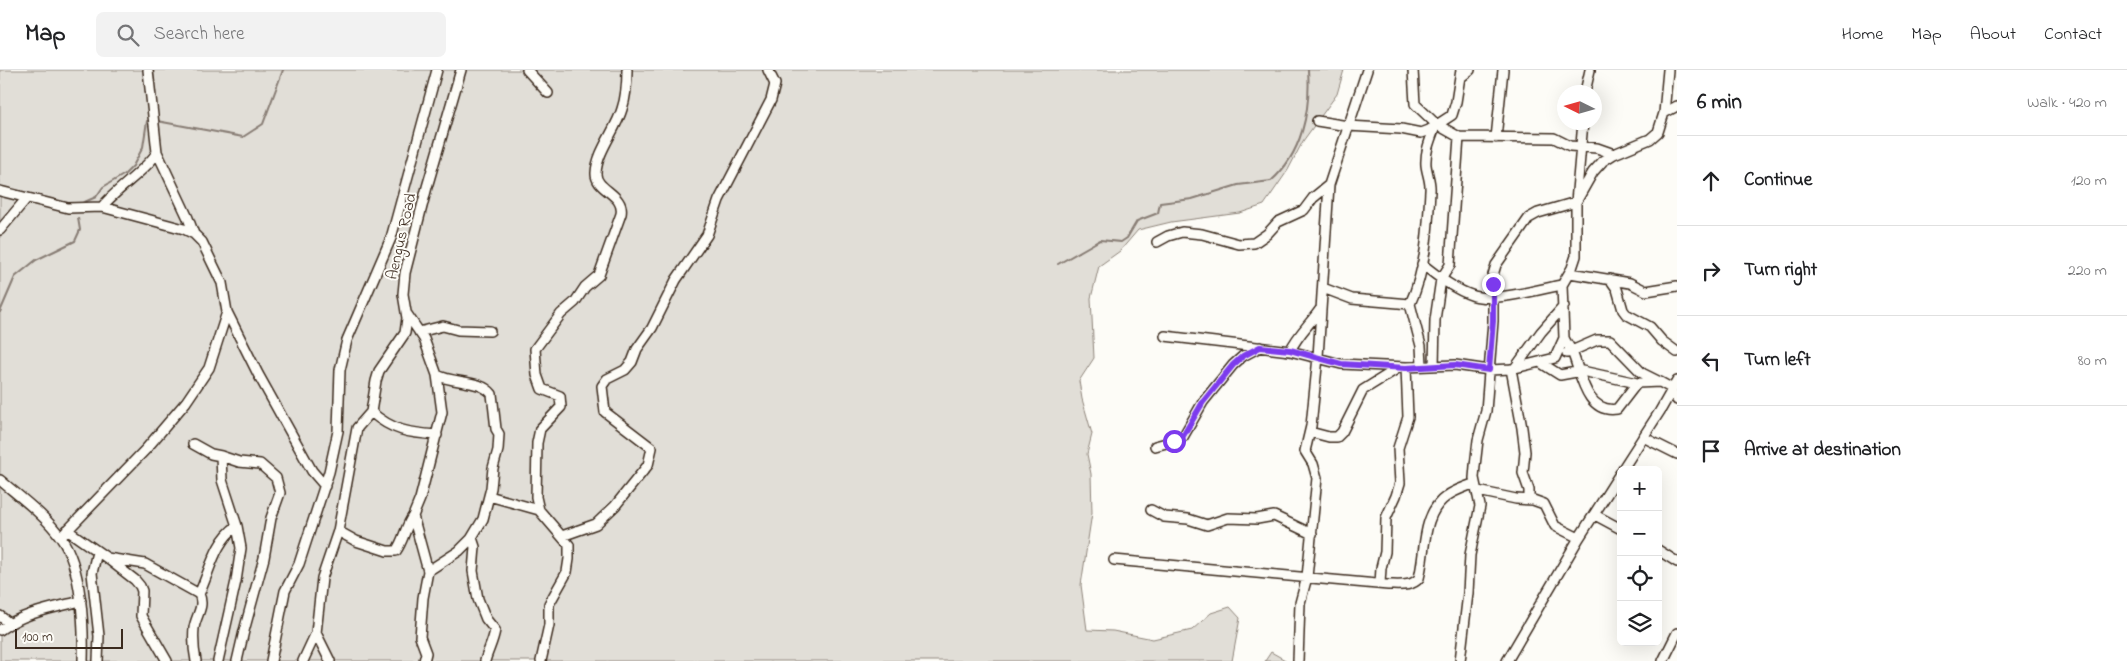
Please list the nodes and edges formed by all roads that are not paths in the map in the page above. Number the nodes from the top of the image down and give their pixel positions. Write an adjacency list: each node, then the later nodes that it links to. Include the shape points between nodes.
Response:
1 (148, 70): 25 (street)
2 (438, 70): 82 (street, via 391,238 342,356 338,431)
3 (461, 70): 47 (street, Aengus Road, via 405,273 403,294)
4 (527, 70): 15 (street)
5 (627, 70): 86 (street, via 622,108 596,173 597,180 622,209 599,275 561,314 535,349 537,375 542,389 560,396 562,401 561,407 540,429 535,480)
6 (768, 70): 95 (street, via 775,84 771,100 719,200 707,235 676,280 632,362 625,370 606,379 602,386 605,412 652,448 648,465 604,518)
7 (1367, 70): 20 (street)
8 (1413, 70): 19 (street, via 1415,104)
9 (1470, 70): 13 (street)
10 (1503, 70): 23 (street)
11 (1590, 70): 14 (street)
12 (1668, 70): 17 (street)
13 (1460, 74): 19 (street, via 1452,115)
14 (1587, 85)
15 (548, 93)
16 (1677, 106): 17 (street)
17 (1664, 113): 26 (street, via 1654,136)
18 (1317, 121): 20 (street)
19 (1436, 124): 20 (street, via 1421,133); 22 (street); 35 (street, via 1426,150 1430,189)
20 (1348, 126): 27 (street)
21 (1582, 130): 24 (street)
22 (1459, 137): 23 (street); 37 (street, via 1450,265)
23 (1496, 138): 24 (street, via 1554,138 1570,146)
24 (1581, 146): 26 (street); 30 (street)
25 (157, 152): 31 (street); 33 (street)
26 (1614, 154): 30 (street, via 1593,172)
27 (1330, 185): 34 (street, via 1304,210 1278,222 1254,243 1239,244 1182,232); 41 (street)
28 (0, 191): 29 (street)
29 (26, 199): 31 (street, via 68,208); 32 (street)
30 (1576, 202): 36 (street, via 1577,249); 42 (street, via 1538,213 1523,224 1496,265)
31 (102, 207): 33 (street)
32 (0, 230)
33 (194, 234): 46 (street, via 202,242 222,283)
34 (1157, 242)
35 (1422, 264): 37 (street); 43 (street)
36 (1570, 273): 38 (street); 39 (street)
37 (1441, 279): 42 (street, via 1475,296); 60 (street, via 1435,320)
38 (1610, 279): 40 (street, via 1630,283 1646,291); 55 (street, via 1626,314 1650,327)
39 (1562, 285): 42 (street); 44 (street)
40 (1677, 286)
41 (1323, 288): 43 (street, via 1352,299); 45 (street)
42 (1492, 298): 63 (street)
43 (1410, 304): 59 (street)
44 (1564, 306): 51 (street); 62 (street)
45 (1322, 307): 53 (street); 56 (street)
46 (227, 312): 82 (street, via 312,471); 93 (street, via 210,368 186,402 146,449)
47 (406, 314): 49 (street); 71 (street, Aengus Road, via 405,333 376,381)
48 (490, 331): 49 (street, via 443,326)
49 (419, 332): 65 (street)
50 (1165, 336): 52 (street)
51 (1564, 338): 54 (street); 57 (street)
52 (1260, 347): 53 (street); 76 (street, via 1233,365 1199,407 1183,436)
53 (1290, 350): 56 (street)
54 (1572, 351): 57 (street); 64 (street); 67 (street, via 1597,340 1610,340 1642,373)
55 (1677, 352)
56 (1318, 357): 61 (street, via 1341,364); 72 (street)
57 (1556, 358): 58 (street)
58 (1541, 363): 62 (street); 64 (street, via 1560,375)
59 (1422, 365): 60 (street); 61 (street)
60 (1434, 366): 63 (street, via 1455,365)
61 (1403, 367): 72 (street, via 1363,390 1337,437); 105 (street, via 1408,417 1398,448 1400,484 1386,518)
62 (1513, 369): 63 (street); 85 (street, via 1525,452 1523,473)
63 (1489, 370): 83 (street, via 1486,411 1475,458)
64 (1579, 372): 68 (street); 68 (street, via 1587,394 1595,403 1614,410)
65 (438, 375): 73 (street, via 442,412); 84 (street, via 474,384 492,394 499,434)
66 (1677, 381): 69 (street)
67 (1660, 382): 68 (street); 69 (street)
68 (1637, 384)
69 (1672, 392): 70 (street); 74 (street)
70 (1677, 400)
71 (371, 412): 73 (street, via 383,423 408,433); 92 (street, Aengus Road, via 357,428)
72 (1310, 432): 94 (street, via 1305,452 1317,478)
73 (437, 435): 89 (street)
74 (1642, 437): 77 (street); 79 (street)
75 (193, 444): 78 (street)
76 (1155, 446)
77 (1677, 454)
78 (221, 456): 90 (street, via 222,480); 118 (street, via 260,464 276,478 280,493 271,518)
79 (1625, 466)
80 (1617, 479): 88 (street)
81 (0, 480): 93 (street)
82 (324, 486): 119 (street, via 299,564 285,591)
83 (1476, 487): 85 (street, via 1516,500); 105 (street, via 1454,492 1440,502 1428,524 1422,567 1416,583); 126 (street, via 1480,506 1470,555)
84 (489, 496): 86 (street); 97 (street)
85 (1529, 500): 96 (street, via 1544,504 1555,526)
86 (539, 510): 95 (street)
87 (1151, 510): 94 (street, via 1164,517 1207,524 1222,518 1274,516)
88 (1595, 515): 91 (street); 96 (street)
89 (413, 516): 92 (street, via 396,551 356,541); 103 (street)
90 (237, 526): 106 (street, via 225,534); 117 (street, via 241,548)
91 (1617, 527)
92 (338, 531): 111 (street, Aengus Road, via 322,578)
93 (64, 534): 98 (street); 107 (street)
94 (1312, 534): 104 (street)
95 (562, 536): 124 (street, via 569,545 567,572 549,604 549,625)
96 (1579, 538): 127 (street)
97 (471, 539): 103 (street); 123 (street, via 475,547 472,571 478,600 495,630)
98 (97, 552): 100 (street); 114 (street, via 92,573 99,636)
99 (1662, 553): 102 (street)
100 (107, 558): 106 (street, via 146,564); 115 (street, via 140,586 141,616)
101 (1114, 560): 104 (street)
102 (1677, 562)
103 (428, 571): 122 (street, via 420,637 426,653)
104 (1307, 577): 105 (street); 125 (street, via 1299,608)
105 (1380, 584)
106 (199, 594): 116 (street, via 201,608 194,629)
107 (81, 601): 109 (street); 113 (street)
108 (0, 616): 109 (street)
109 (9, 623): 110 (street)
110 (0, 630)
111 (316, 633): 120 (street, Aengus Road); 121 (street)
112 (1677, 633): 128 (street)
113 (83, 661)
114 (98, 661)
115 (167, 661)
116 (196, 661)
117 (218, 661)
118 (237, 661)
119 (272, 661)
120 (303, 661)
121 (330, 661)
122 (424, 661)
123 (485, 661)
124 (540, 661)
125 (1298, 661)
126 (1460, 661)
127 (1507, 661)
128 (1664, 661)

